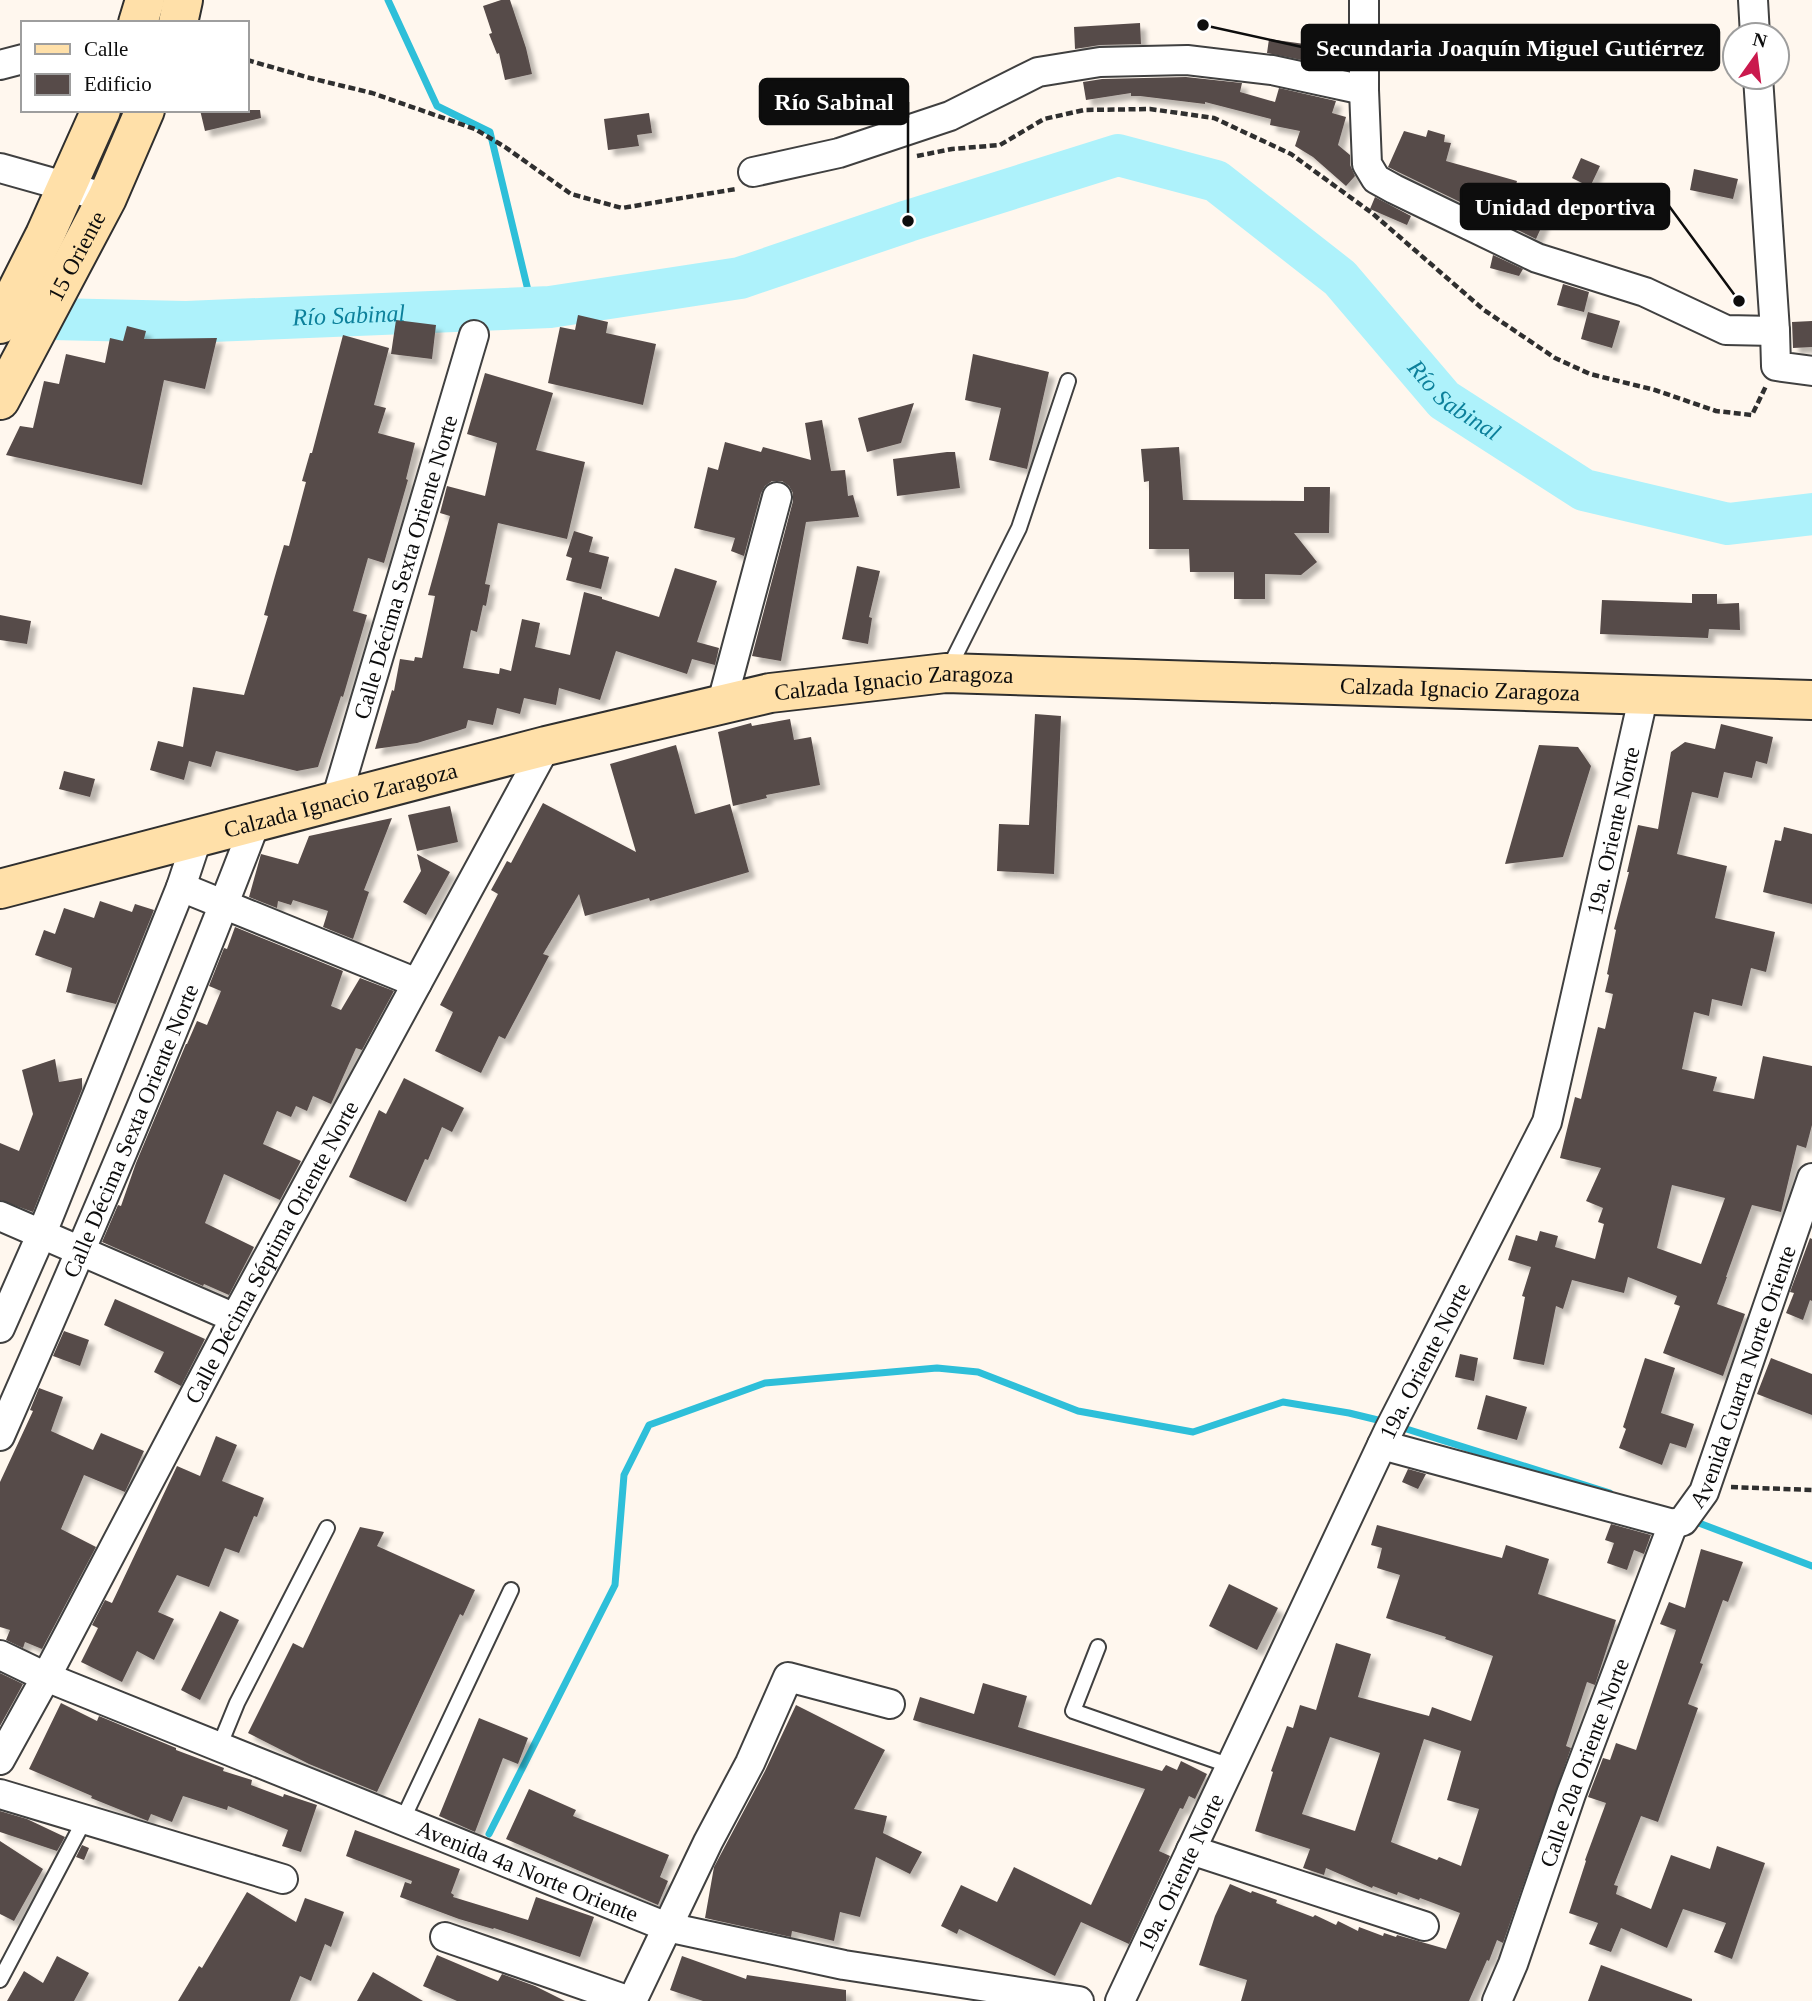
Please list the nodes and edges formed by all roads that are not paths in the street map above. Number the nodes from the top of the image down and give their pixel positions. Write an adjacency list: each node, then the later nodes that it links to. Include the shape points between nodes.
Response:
1 (145, 0): 5 (street)
2 (183, 0): 6 (street)
3 (1364, 0): 10 (street)
4 (1753, 0): 7 (street)
5 (139, 21)
6 (178, 21)
7 (1754, 21)
8 (21, 60): 9 (street)
9 (0, 65)
10 (1364, 90): 15 (street, via 1187,60 1100,62 1038,72 950,116); 19 (street, via 1367,164 1376,178 1394,189 1538,258 1645,292 1726,330)
11 (1759, 91): 19 (street)
12 (100, 112): 16 (street, 15 Oriente)
13 (144, 112): 17 (street, 15 Oriente)
14 (0, 168): 16 (street)
15 (748, 180)
16 (68, 186): 17 (street); 18 (street, 15 Oriente)
17 (107, 198): 23 (street, 15 Oriente)
18 (0, 324)
19 (1775, 331): 21 (street, via 1776,366)
20 (474, 335): 30 (street, Calle Décima Sexta Oriente Norte)
21 (1812, 371)
22 (1068, 381): 25 (lane, via 1019,528)
23 (0, 400)
24 (777, 497): 28 (street)
25 (946, 673): 26 (street, Calzada Ignacio Zaragoza); 28 (street, Calzada Ignacio Zaragoza, via 769,693)
26 (1644, 694): 27 (street, Calzada Ignacio Zaragoza); 44 (street, 19a. Oriente Norte, via 1546,1122)
27 (1812, 699)
28 (721, 706): 29 (street, Calzada Ignacio Zaragoza)
29 (546, 746): 30 (street, Calzada Ignacio Zaragoza); 36 (street, Calle Décima Séptima Oriente Norte)
30 (336, 800): 31 (street, Calzada Ignacio Zaragoza)
31 (256, 821): 32 (street, Calzada Ignacio Zaragoza); 35 (street, Calle Décima Sexta Oriente Norte)
32 (198, 836): 33 (street, Calle Décima Sexta Oriente Norte); 34 (street, Calzada Ignacio Zaragoza)
33 (181, 887): 35 (street); 39 (street, Calle Décima Sexta Oriente Norte)
34 (0, 889)
35 (224, 905): 36 (street); 40 (street, Calle Décima Sexta Oriente Norte)
36 (417, 983): 41 (street, Calle Décima Séptima Oriente Norte)
37 (1812, 1178): 45 (street, Avenida Cuarta Norte Oriente, via 1705,1489)
38 (0, 1216): 39 (street)
39 (42, 1233): 40 (street); 42 (street, Calle Décima Sexta Oriente Norte)
40 (82, 1250): 41 (street); 43 (street, Calle Décima Sexta Oriente Norte)
41 (235, 1318): 50 (street, Calle Décima Séptima Oriente Norte)
42 (0, 1328)
43 (0, 1436)
44 (1385, 1439): 45 (street); 54 (street, 19a. Oriente Norte)
45 (1678, 1523): 67 (street, Calle 20a Oriente Norte, via 1571,1794)
46 (327, 1528): 52 (lane)
47 (511, 1590): 57 (lane)
48 (1098, 1647): 54 (lane, via 1073,1711)
49 (0, 1655): 50 (street, Avenida 4a Norte Oriente)
50 (47, 1677): 52 (street, Avenida 4a Norte Oriente); 53 (street, Calle Décima Séptima Oriente Norte)
51 (890, 1703): 61 (street, via 788,1677)
52 (219, 1747): 57 (street, Avenida 4a Norte Oriente)
53 (0, 1760)
54 (1231, 1766): 58 (street, 19a. Oriente Norte)
55 (0, 1794): 56 (street)
56 (85, 1819): 59 (street); 63 (lane)
57 (402, 1821): 61 (street, Avenida 4a Norte Oriente)
58 (1191, 1850): 60 (street); 66 (street, 19a. Oriente Norte)
59 (283, 1879)
60 (1424, 1926)
61 (667, 1927): 64 (street); 65 (street, Avenida 4a Norte Oriente, via 844,1965)
62 (444, 1937): 64 (street)
63 (0, 1980)
64 (631, 2001)
65 (1079, 2001)
66 (1120, 2001)
67 (1497, 2001)

